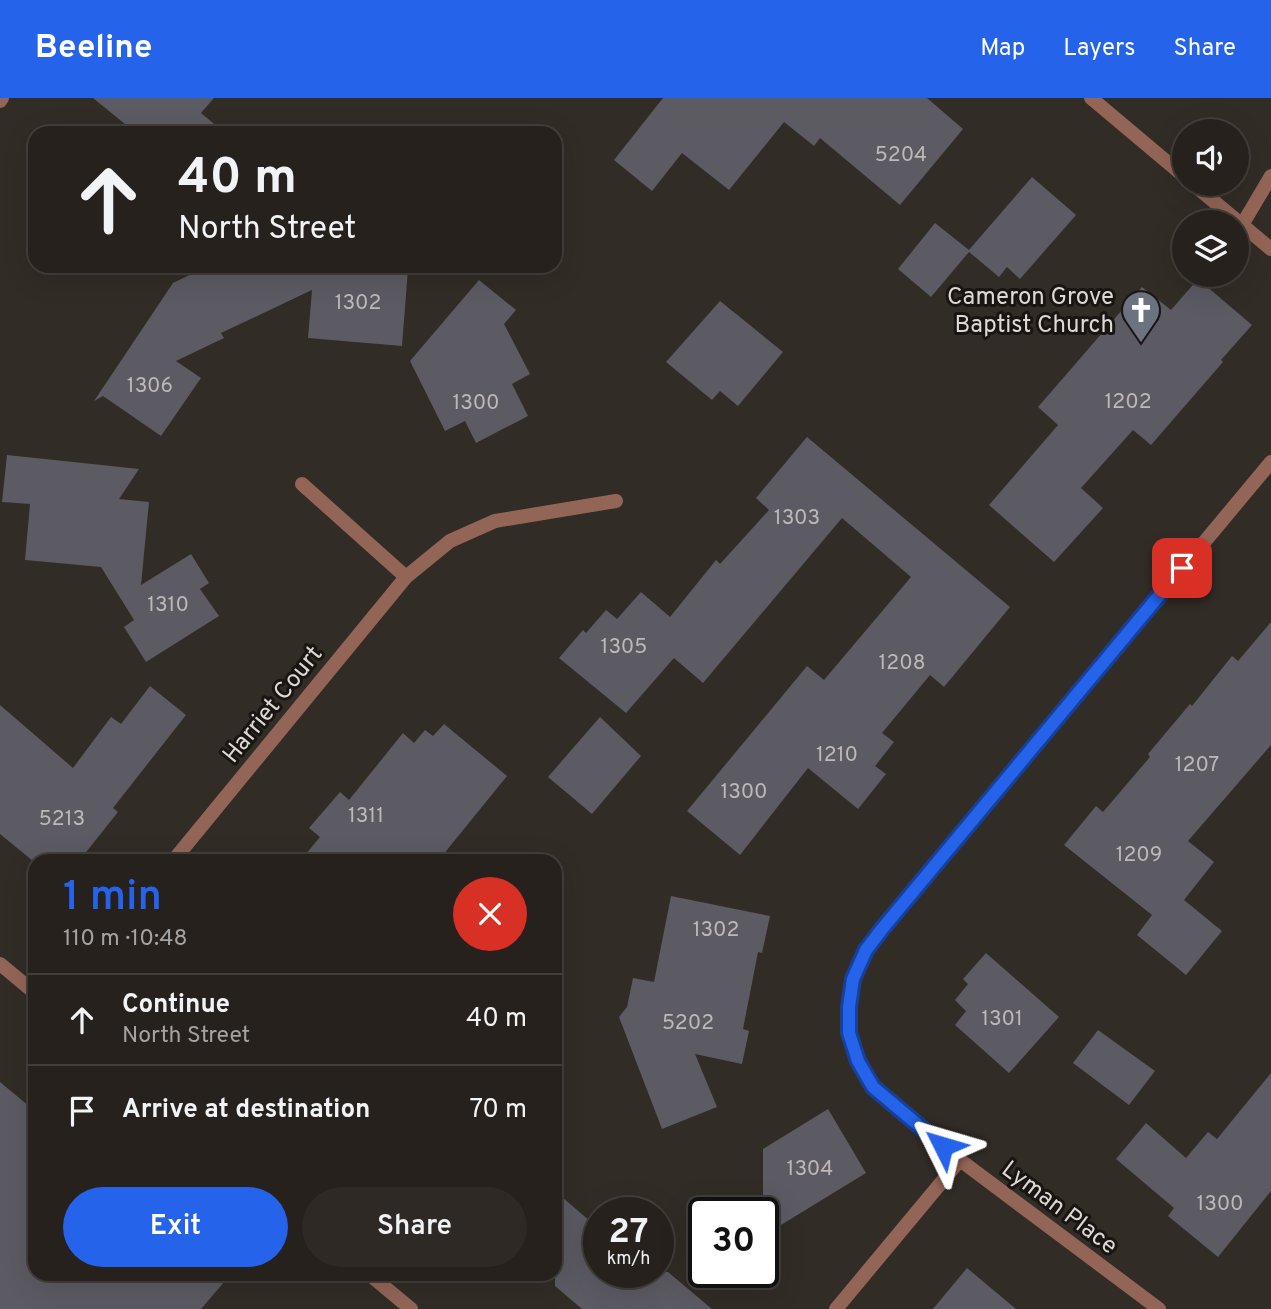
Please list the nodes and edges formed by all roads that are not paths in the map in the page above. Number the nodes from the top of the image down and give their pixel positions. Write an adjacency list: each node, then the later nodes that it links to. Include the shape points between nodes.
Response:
1 (1091, 98): 2 (street)
2 (1172, 166)
3 (1271, 176): 6 (street)
4 (1207, 196): 5 (street)
5 (1224, 210)
6 (1249, 213)
7 (1249, 231): 8 (street)
8 (1271, 249)
9 (1271, 462): 16 (street, Lyman Place, via 882,929 853,979 849,1033 873,1087)
10 (302, 484): 12 (street)
11 (616, 501): 12 (street, Harriet Court, via 495,521 450,541)
12 (406, 577): 13 (street, Harriet Court)
13 (179, 854)
14 (0, 964): 15 (street)
15 (28, 987)
16 (960, 1160): 19 (street); 20 (street, Lyman Place)
17 (377, 1281): 18 (street)
18 (411, 1309)
19 (836, 1309)
20 (1159, 1309)

